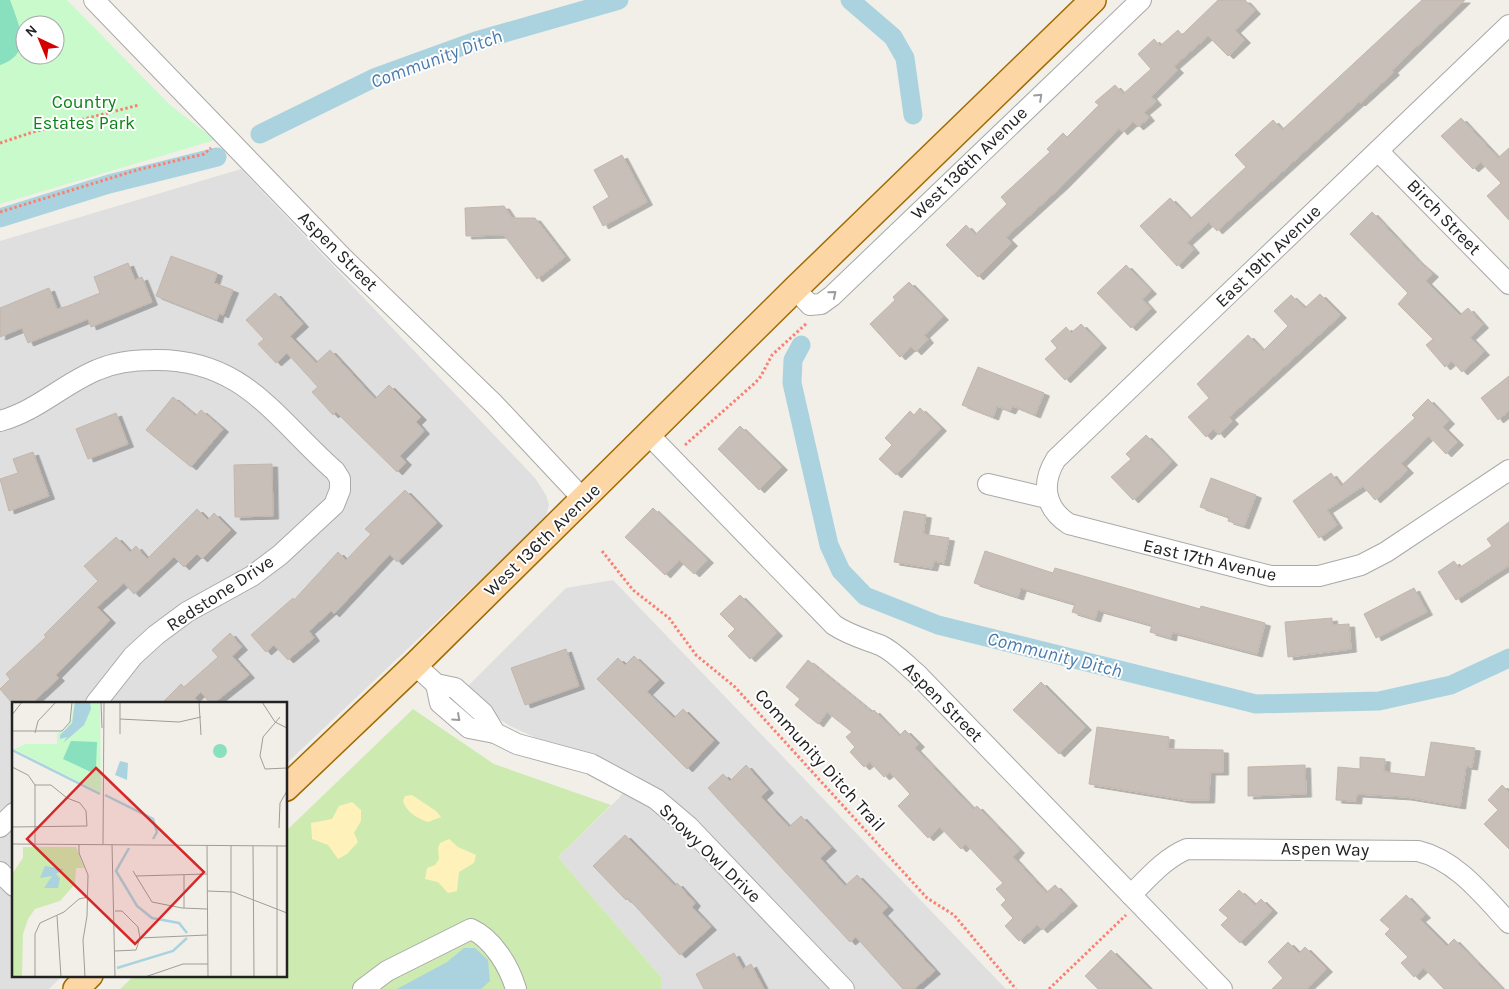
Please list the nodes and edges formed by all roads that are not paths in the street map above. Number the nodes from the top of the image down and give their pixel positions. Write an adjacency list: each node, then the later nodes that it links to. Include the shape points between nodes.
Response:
1 (94, 0): 13 (street, Aspen Street, via 342,257 494,404)
2 (1093, 0): 7 (main road, West 136th Avenue)
3 (1141, 0): 7 (street, West 136th Avenue, one-way to 3, via 810,305 821,304 832,296)
4 (1509, 25): 5 (street, East 19th Avenue)
5 (1378, 151): 6 (street, Birch Street); 12 (street, East 19th Avenue, via 1056,459 1047,477)
6 (1509, 284)
7 (795, 289): 9 (main road, West 136th Avenue)
8 (0, 421): 15 (street, Redstone Drive, via 30,409 98,369 134,360 182,361 214,370 251,390 334,471 341,485 334,505 280,555 252,576 187,612 156,635 133,656)
9 (649, 435): 13 (main road, West 136th Avenue); 21 (street, Aspen Street, via 834,625 881,646 910,668)
10 (1509, 470): 12 (street, East 17th Avenue, via 1386,552 1340,572 1296,578 1271,576 1069,524 1055,513)
11 (988, 484): 12 (street)
12 (1047, 498)
13 (584, 500): 14 (main road, West 136th Avenue)
14 (415, 665): 16 (main road, West 136th Avenue); 24 (street, Snowy Owl Drive, via 436,684 440,702 469,728 495,733 517,744 594,759 656,799 689,826)
15 (97, 702)
16 (288, 786)
17 (12, 815): 18 (street)
18 (0, 827)
19 (0, 872): 20 (street)
20 (12, 884)
21 (1135, 899): 22 (street, Aspen Way, via 1158,868 1187,848 1418,851 1450,865); 28 (street, Aspen Street)
22 (1507, 915)
23 (89, 976): 25 (main road)
24 (839, 987)
25 (76, 989)
26 (363, 989): 27 (street, via 387,971 471,929 485,935)
27 (516, 989)
28 (1222, 989)

